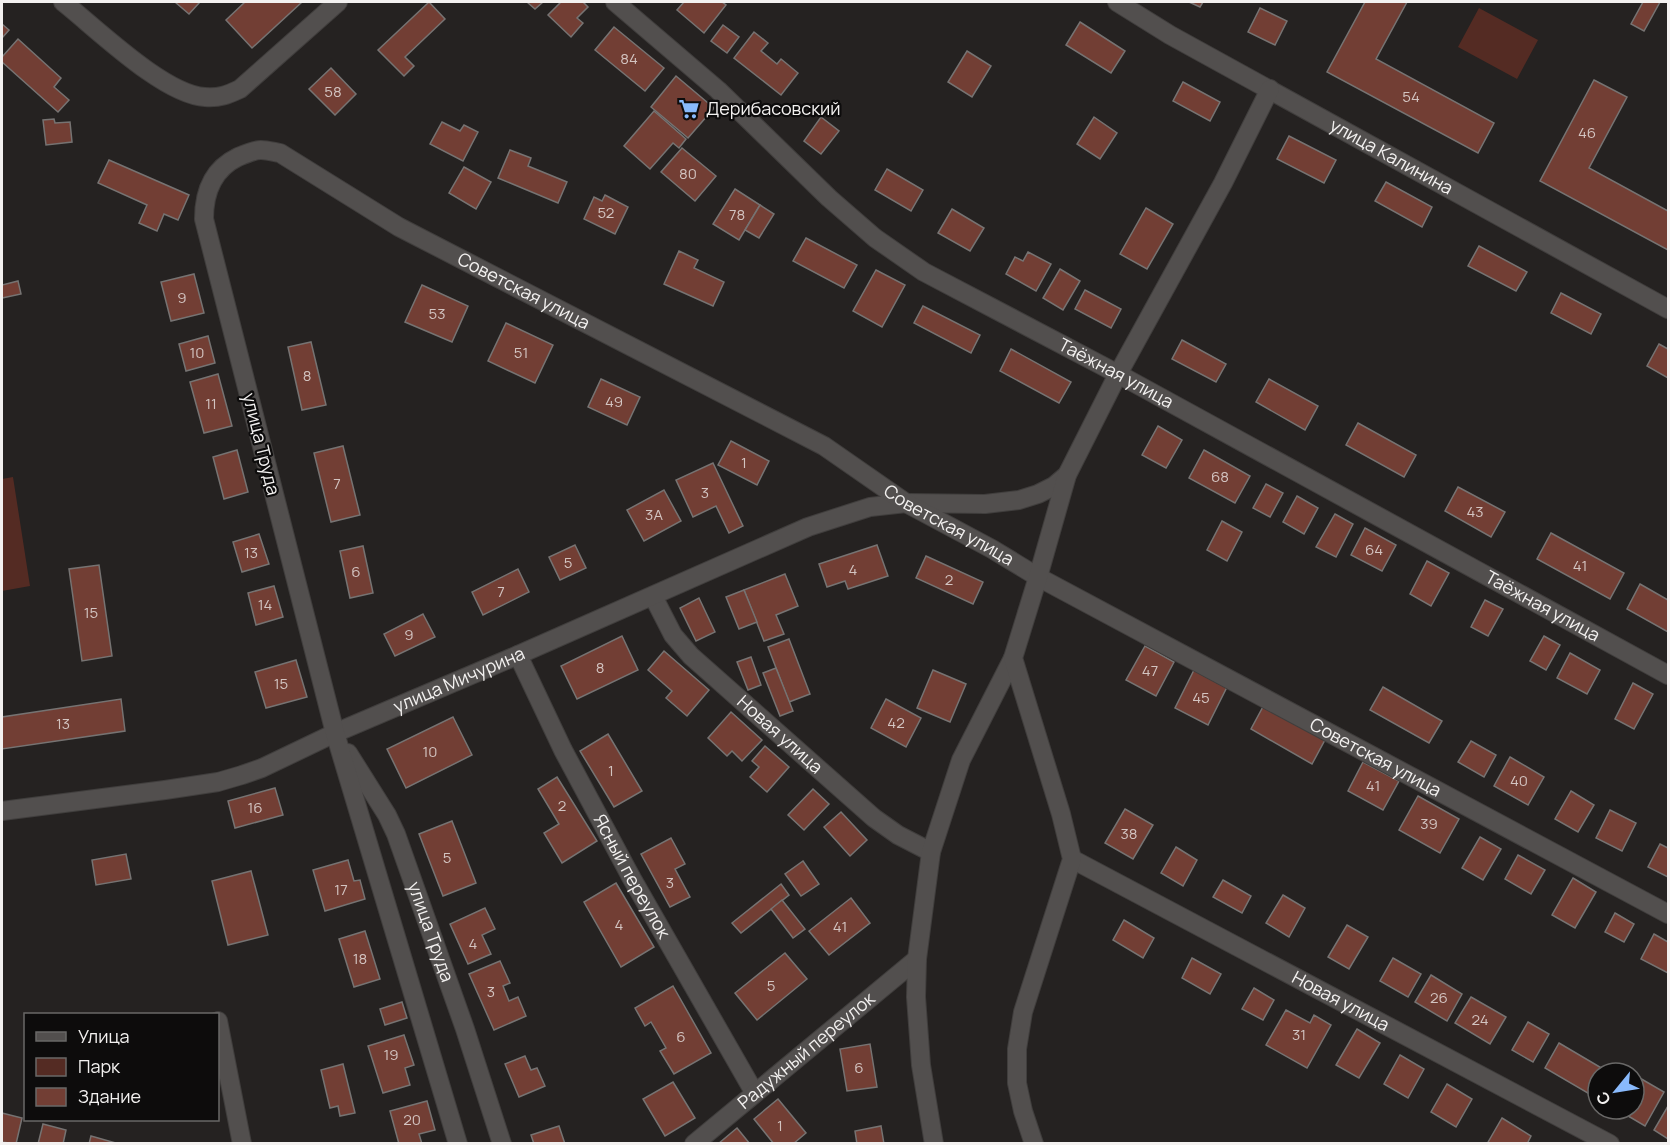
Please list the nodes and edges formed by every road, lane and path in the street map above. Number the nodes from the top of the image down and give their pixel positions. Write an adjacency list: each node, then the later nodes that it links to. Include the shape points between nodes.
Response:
1 (63, 2): 2 (street, via 143,68 175,88 202,98 223,97 240,89)
2 (338, 2)
3 (615, 2): 8 (street, Таёжная улица, via 718,90 875,238 924,272)
4 (1117, 2): 5 (street, улица Калинина)
5 (1270, 89): 7 (street, улица Калинина); 8 (street)
6 (229, 162): 10 (street, Советская улица, via 261,150 280,153 399,227 824,446); 16 (street, улица Труда, via 211,182 204,202 204,219)
7 (1668, 309)
8 (1118, 374): 9 (street); 15 (street, Таёжная улица)
9 (1067, 475): 10 (street, улица Мичурина, via 1054,486 1019,500 986,504); 11 (street)
10 (906, 503): 11 (street, Советская улица); 12 (street, улица Мичурина, via 870,507 808,527)
11 (1038, 578): 14 (street); 20 (street, Советская улица)
12 (653, 596): 13 (street, улица Мичурина); 18 (street, Новая улица, via 673,635 691,656 874,818)
13 (518, 655): 16 (street, улица Мичурина); 23 (street, Ясный переулок, via 631,877)
14 (1013, 657): 18 (street, via 961,760); 19 (street)
15 (1668, 675)
16 (335, 733): 17 (street, улица Мичурина, via 262,768 218,782); 25 (street, улица Труда); 26 (street, улица Труда, via 396,834)
17 (2, 811)
18 (931, 852): 21 (street)
19 (1072, 858): 29 (street, via 1023,1012 1017,1049 1017,1083); 30 (street, Новая улица)
20 (1668, 914)
21 (917, 959): 23 (street, Радужный переулок); 28 (street, via 921,1065)
22 (219, 1026): 24 (street)
23 (754, 1092): 27 (street, Радужный переулок)
24 (242, 1143)
25 (458, 1143)
26 (502, 1143)
27 (694, 1143)
28 (934, 1143)
29 (1034, 1143)
30 (1610, 1143)

